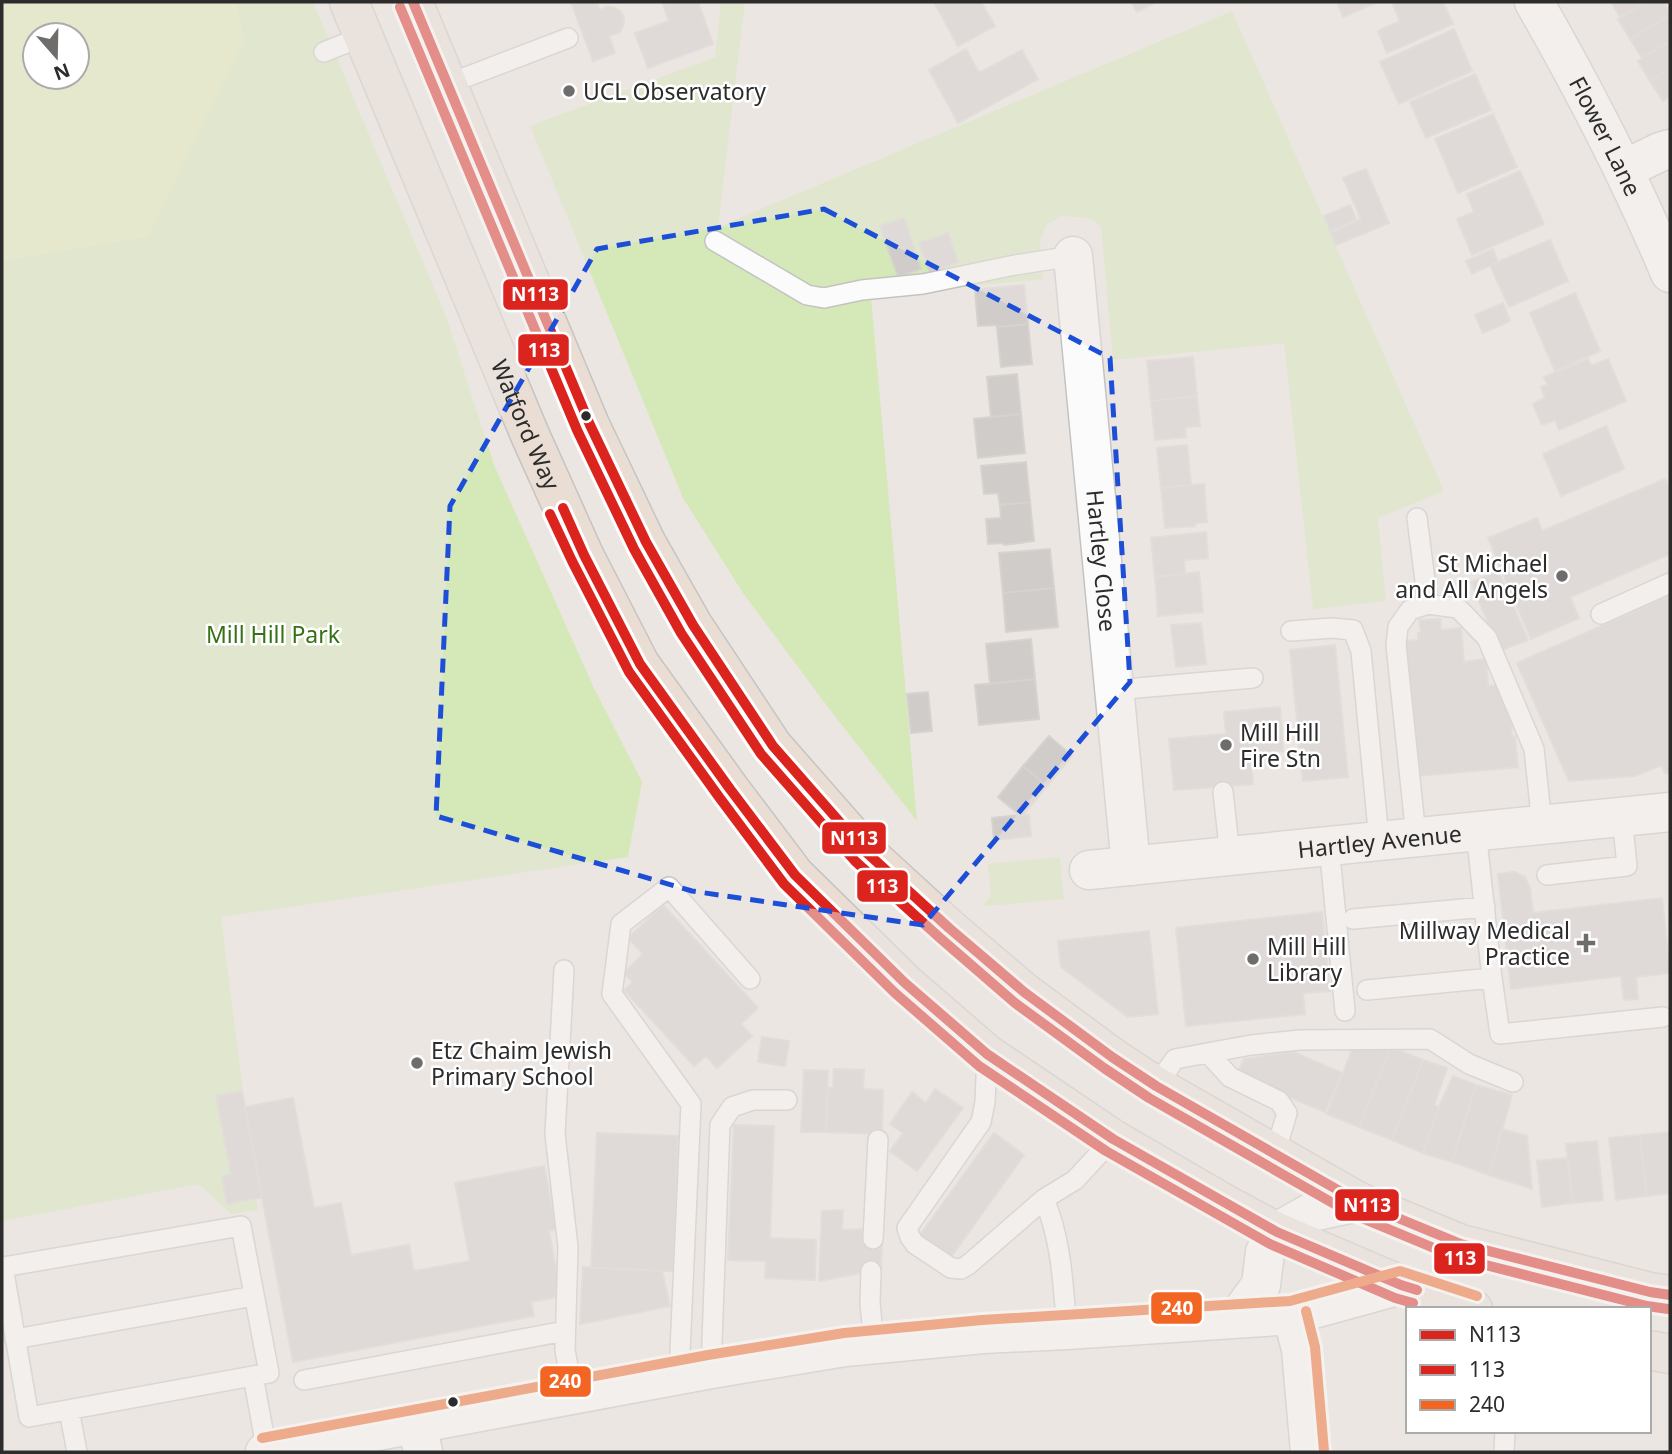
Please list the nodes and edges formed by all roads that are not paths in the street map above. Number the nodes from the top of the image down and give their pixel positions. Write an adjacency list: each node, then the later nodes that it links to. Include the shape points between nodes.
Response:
1 (349, 2): 4 (highway, Watford Way)
2 (413, 2): 7 (highway)
3 (1534, 2): 9 (street, Flower Lane)
4 (364, 36): 6 (lane); 41 (highway, Watford Way, via 535,447 640,663 795,875 905,983)
5 (568, 38): 7 (lane)
6 (324, 52)
7 (448, 84): 43 (highway, via 590,425 646,542 693,625 774,746 866,852 949,928 1024,992)
8 (1670, 149): 9 (street)
9 (1625, 169): 12 (street, Flower Lane)
10 (715, 241): 11 (lane, via 807,295 824,298)
11 (1073, 257): 19 (street, Hartley Close)
12 (1670, 273)
13 (1417, 518): 15 (lane)
14 (1670, 583): 16 (lane)
15 (1428, 604): 23 (lane, via 1458,608 1488,638 1534,749); 25 (lane, via 1410,610 1398,627 1396,645)
16 (1601, 614)
17 (1291, 631): 26 (lane, via 1353,630 1361,651)
18 (1252, 678): 19 (lane)
19 (1114, 690): 29 (street, Hartley Close)
20 (1223, 792): 28 (lane)
21 (1622, 817): 22 (street, Hartley Avenue); 23 (street, Hartley Avenue); 31 (lane, via 1626,866)
22 (1670, 817)
23 (1542, 824): 24 (street, Hartley Avenue)
24 (1476, 831): 25 (street, Hartley Avenue); 32 (lane)
25 (1416, 836): 26 (street, Hartley Avenue)
26 (1379, 840): 27 (street, Hartley Avenue)
27 (1329, 845): 28 (street, Hartley Avenue); 38 (lane)
28 (1230, 855): 29 (street, Hartley Avenue)
29 (1131, 866): 30 (street, Hartley Avenue)
30 (1089, 870)
31 (1547, 875)
32 (1485, 906): 33 (lane); 35 (lane)
33 (1353, 919)
34 (564, 970): 60 (lane, via 555,1134 568,1247)
35 (1492, 978): 37 (lane); 39 (lane, via 1500,1034)
36 (750, 979): 65 (lane, via 669,887 621,924 612,994 691,1104)
37 (1367, 989)
38 (1345, 1011)
39 (1663, 1017)
40 (1208, 1053): 42 (lane, via 1300,1040 1430,1039 1469,1064); 43 (lane, via 1175,1059); 47 (lane, via 1230,1077 1279,1101 1287,1113)
41 (987, 1054): 45 (highway, Watford Way); 48 (lane, via 981,1122 908,1228 910,1237 951,1268 961,1269)
42 (1513, 1082)
43 (1156, 1086): 47 (highway)
44 (787, 1100): 65 (lane, via 753,1100 732,1107 720,1125)
45 (1113, 1139): 48 (lane, via 1075,1180); 50 (highway, Watford Way)
46 (878, 1140): 51 (lane)
47 (1275, 1154): 49 (highway)
48 (1044, 1199): 59 (lane, via 1057,1239)
49 (1359, 1202): 50 (street, via 1312,1212); 54 (highway, via 1461,1244)
50 (1278, 1232): 53 (highway, Watford Way); 58 (street, via 1265,1252 1261,1285)
51 (873, 1239)
52 (871, 1271): 62 (lane)
53 (1401, 1285): 56 (highway, Watford Way); 57 (street)
54 (1670, 1295)
55 (254, 1296): 61 (lane); 61 (lane, via 241,1226 3,1267); 66 (lane, via 269,1373)
56 (1467, 1307)
57 (1292, 1315): 58 (street); 74 (street, via 1301,1349)
58 (1237, 1318): 59 (street)
59 (1067, 1330): 62 (street)
60 (565, 1331): 67 (lane); 68 (lane)
61 (15, 1339): 69 (lane, via 29,1418)
62 (874, 1344): 65 (street)
63 (1651, 1350): 64 (highway)
64 (1670, 1354)
65 (695, 1372): 68 (street)
66 (253, 1376): 69 (lane); 73 (lane)
67 (304, 1380)
68 (573, 1394): 71 (street)
69 (69, 1410): 72 (lane)
70 (1505, 1433): 75 (lane)
71 (420, 1438): 73 (street)
72 (77, 1452)
73 (266, 1452)
74 (1310, 1452)
75 (1504, 1452)

